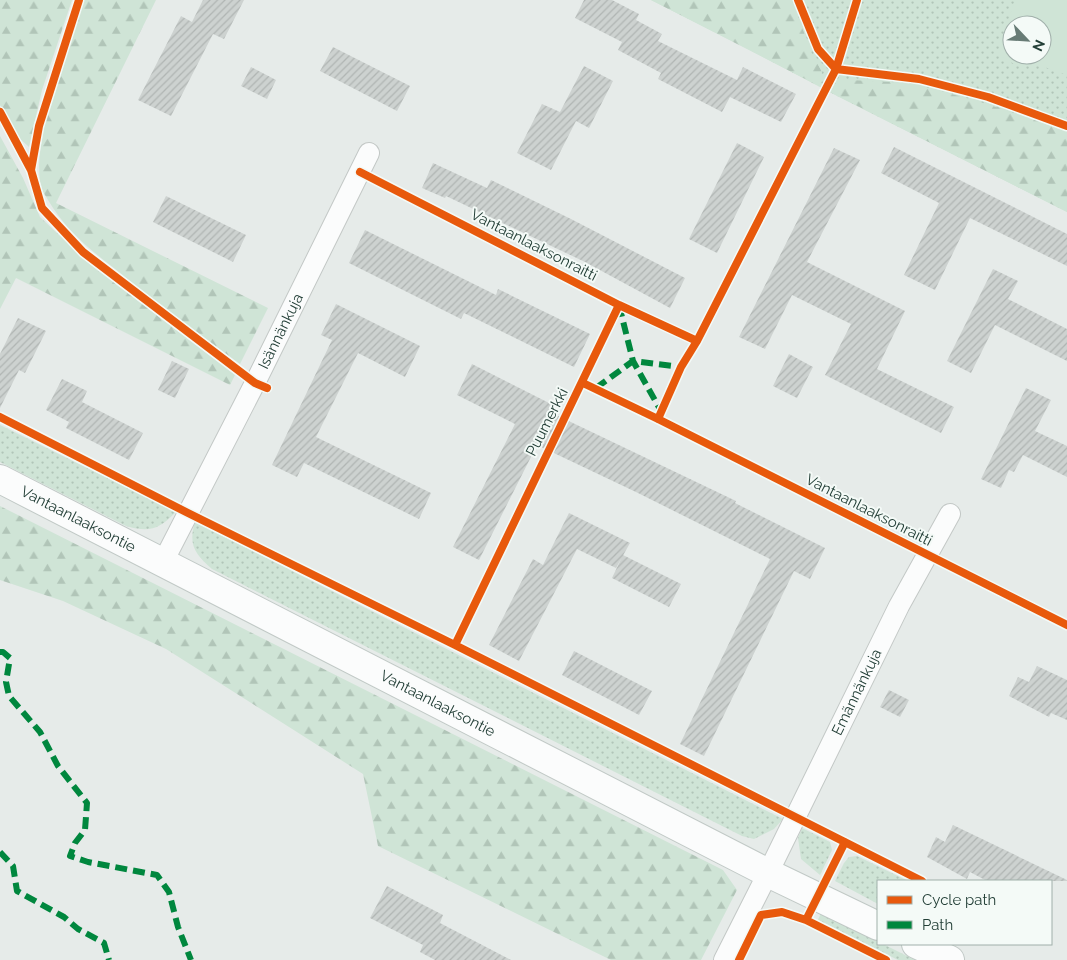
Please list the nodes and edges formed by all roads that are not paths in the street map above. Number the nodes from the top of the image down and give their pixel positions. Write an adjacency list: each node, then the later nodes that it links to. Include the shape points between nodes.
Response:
1 (369, 153): 4 (street, Isännänkuja)
2 (0, 479): 4 (main road, Vantaanlaaksontie)
3 (950, 514): 5 (street, Emännänkuja, via 899,606)
4 (162, 562): 5 (main road, Vantaanlaaksontie)
5 (768, 873): 6 (main road, Vantaanlaaksontie); 8 (street, Emännänkuja)
6 (877, 926)
7 (918, 945): 9 (main road)
8 (724, 960)
9 (950, 960)

